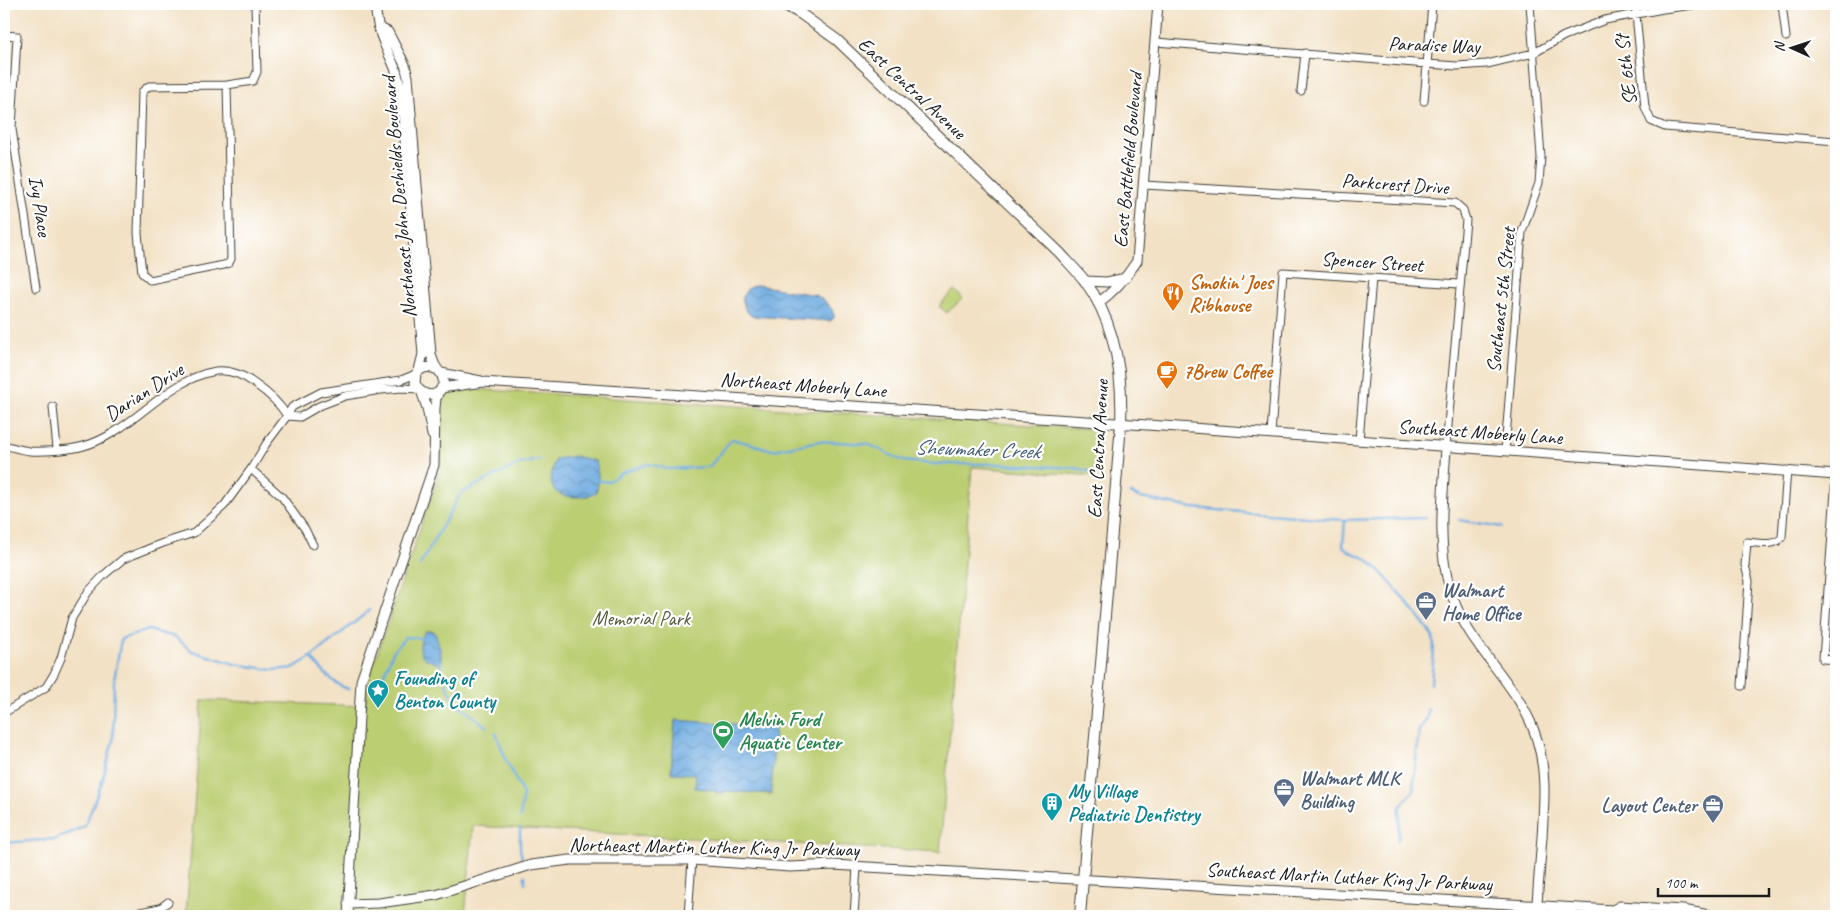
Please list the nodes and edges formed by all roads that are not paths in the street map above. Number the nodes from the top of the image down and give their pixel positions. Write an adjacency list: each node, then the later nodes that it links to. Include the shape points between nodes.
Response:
1 (255, 4): 18 (street, via 257,72 253,81)
2 (375, 4): 11 (street, Northeast John Deshields Boulevard)
3 (783, 4): 26 (main road, East Central Avenue, via 837,40 1059,252)
4 (1158, 4): 14 (street, East Battlefield Boulevard)
5 (1432, 4): 17 (street)
6 (1530, 4): 16 (street, Southeast 5th Street)
7 (1635, 4): 10 (street, SE 6th St)
8 (1701, 4): 10 (street, Paradise Way)
9 (1782, 4): 13 (street)
10 (1635, 14): 16 (street, Paradise Way, via 1605,20 1564,36); 22 (street, SE 6th St, via 1645,107 1651,121 1665,127)
11 (380, 28): 30 (street, Northeast John Deshields Boulevard, via 388,32 408,77 431,354); 31 (street, Northeast John Deshields Boulevard, via 400,85 422,354)
12 (4, 35): 21 (street, Ivy Place, via 17,36)
13 (1786, 37)
14 (1156, 42): 15 (street, Paradise Way); 23 (street, East Battlefield Boulevard)
15 (1305, 53): 17 (street, Paradise Way); 19 (street)
16 (1534, 53): 17 (street, Paradise Way, via 1487,64); 44 (street, Southeast 5th Street, via 1541,158 1539,183 1522,232)
17 (1427, 64): 20 (street)
18 (227, 85): 18 (street, via 149,86 142,92 138,233 142,273 150,280 229,263)
19 (1301, 90)
20 (1424, 101)
21 (8, 129): 28 (street, Ivy Place)
22 (1836, 141)
23 (1144, 185): 24 (street, East Battlefield Boulevard, via 1137,261); 27 (street, Parkcrest Drive, via 1454,203 1463,210 1466,220)
24 (1126, 278): 26 (street, via 1107,282); 29 (street, East Battlefield Boulevard, via 1112,294)
25 (1372, 278): 27 (street, Spencer Street); 38 (street, Spencer Street, via 1283,272); 39 (street)
26 (1085, 281): 29 (main road, East Central Avenue)
27 (1459, 284): 42 (street, Parkcrest Drive)
28 (36, 288)
29 (1098, 303): 37 (main road, East Central Avenue, via 1119,364)
30 (440, 371): 31 (street, via 427,367); 32 (street, Northeast Moberly Lane); 33 (street, via 444,380)
31 (418, 372): 34 (street, via 415,383); 36 (street, via 401,380 321,392 292,407)
32 (484, 382): 33 (street, Northeast Moberly Lane); 37 (street, Northeast Moberly Lane)
33 (440, 390): 34 (street, via 432,395); 40 (street, via 436,399)
34 (420, 391): 36 (street, via 381,390 345,396 300,417); 40 (street)
35 (53, 407): 43 (street)
36 (288, 416): 43 (street, Darian Drive, via 273,397 248,379 217,370 197,376 174,389 108,435 80,447); 45 (street)
37 (1121, 424): 38 (street, Southeast Moberly Lane); 54 (main road, East Central Avenue)
38 (1271, 434): 39 (street, Southeast Moberly Lane)
39 (1359, 441): 42 (street, Southeast Moberly Lane)
40 (434, 442): 56 (street, via 430,479 360,681)
41 (4, 445): 43 (street, Darian Drive, via 32,451)
42 (1446, 448): 44 (street, Southeast Moberly Lane); 57 (street, via 1441,548 1448,586 1471,634 1525,711 1541,754 1544,803)
43 (57, 449)
44 (1505, 451): 46 (street, Southeast Moberly Lane)
45 (251, 469): 48 (street, via 282,497); 51 (street, via 224,506 194,533 123,559 104,575 88,592 72,618 61,658 46,687)
46 (1787, 470): 47 (street, Southeast Moberly Lane); 50 (street, via 1782,537 1775,543 1747,542 1745,565 1749,581)
47 (1836, 476): 49 (street, via 1823,658)
48 (313, 545)
49 (1836, 660)
50 (1742, 686)
51 (4, 713)
52 (692, 860): 53 (street, Northeast Martin Luther King Jr Parkway, via 790,868); 56 (street, Northeast Martin Luther King Jr Parkway, via 540,863 436,895 379,904); 61 (street)
53 (857, 867): 54 (street, Northeast Martin Luther King Jr Parkway); 62 (street)
54 (1084, 880): 57 (street, Southeast Martin Luther King Jr Parkway); 63 (main road, East Central Avenue)
55 (168, 902): 59 (street, via 160,908)
56 (348, 904): 60 (street)
57 (1537, 905): 58 (street, Southeast Martin Luther King Jr Parkway); 64 (street)
58 (1615, 913): 65 (street, Southeast Martin Luther King Jr Parkway, via 1620,906 1683,910)
59 (121, 916)
60 (348, 916)
61 (688, 916)
62 (854, 916)
63 (1080, 916)
64 (1536, 916)
65 (1714, 916)

